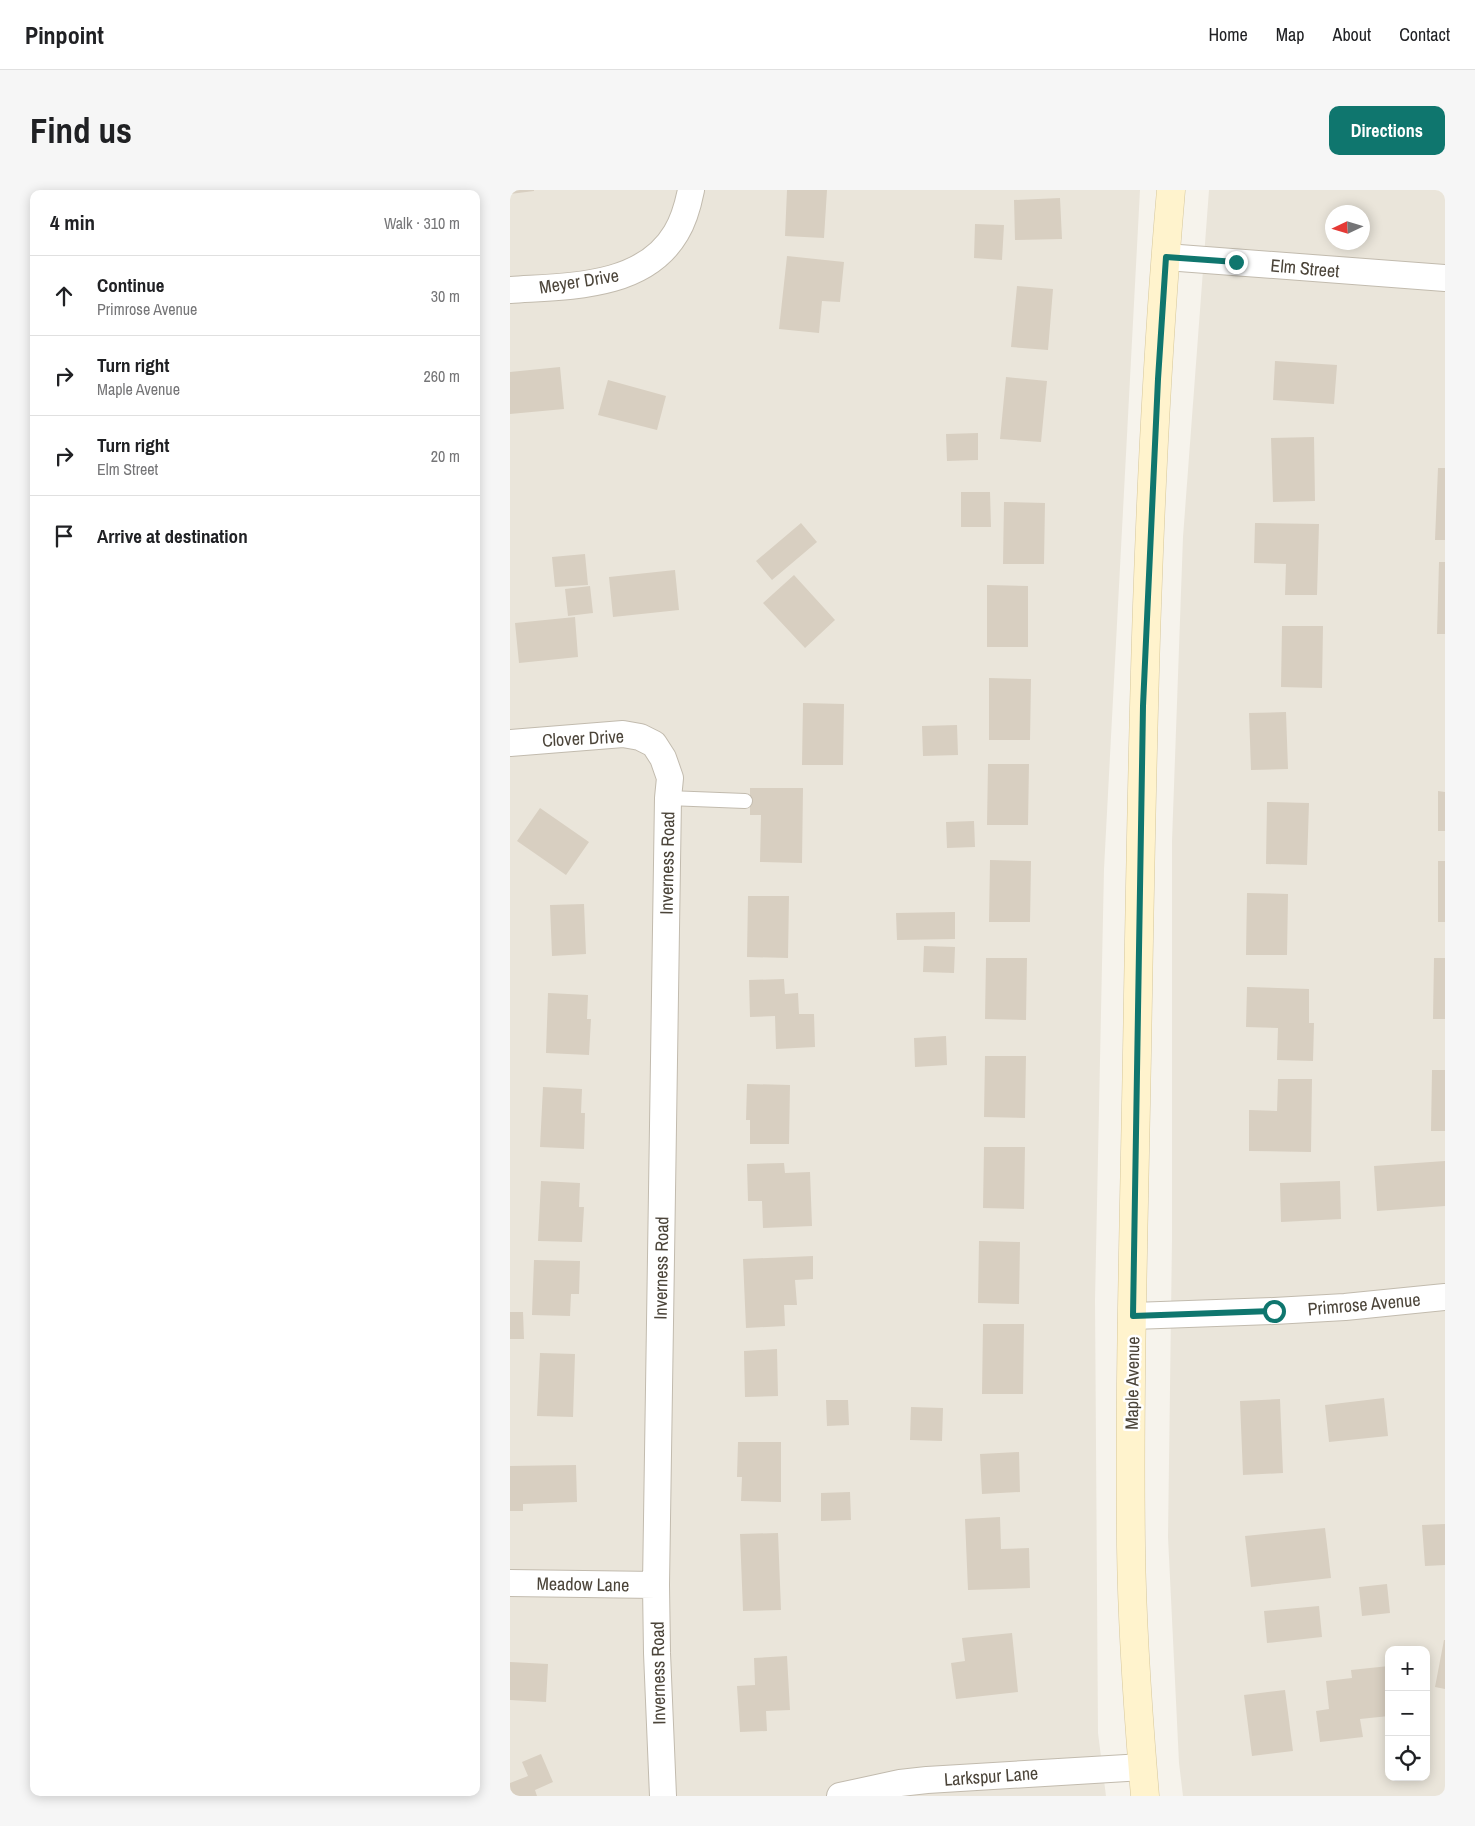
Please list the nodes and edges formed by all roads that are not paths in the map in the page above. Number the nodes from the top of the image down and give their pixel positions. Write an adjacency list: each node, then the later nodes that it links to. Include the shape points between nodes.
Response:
1 (691, 190): 5 (street, Meyer Drive, via 676,234 646,264 597,281)
2 (1171, 190): 3 (main road, Maple Avenue)
3 (1166, 257): 4 (street, Elm Street); 11 (main road, Maple Avenue, via 1143,706)
4 (1445, 278)
5 (510, 290)
6 (510, 743): 7 (street, Clover Drive, via 623,734)
7 (654, 744): 8 (street, Inverness Road, via 670,778)
8 (668, 798): 9 (lane); 13 (street, Inverness Road)
9 (745, 801)
10 (1445, 1297): 11 (street, Primrose Avenue, via 1327,1308)
11 (1133, 1316): 14 (main road, Maple Avenue, via 1131,1548 1134,1658)
12 (510, 1583): 13 (street, Meadow Lane)
13 (656, 1585): 15 (street, Inverness Road)
14 (1143, 1767): 16 (street, Larkspur Lane, via 927,1780); 17 (main road, Maple Avenue)
15 (662, 1796)
16 (840, 1796)
17 (1145, 1796)

